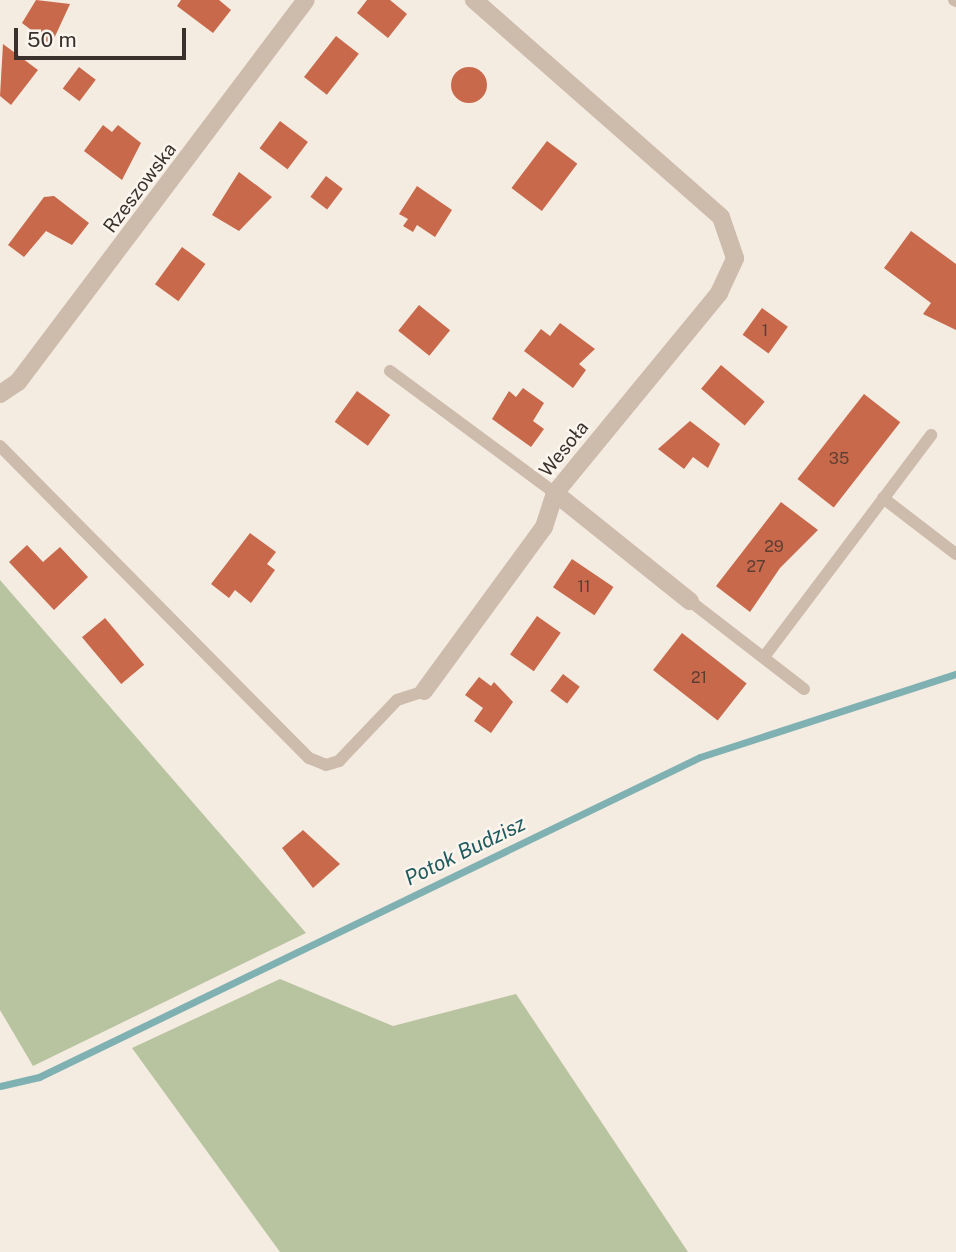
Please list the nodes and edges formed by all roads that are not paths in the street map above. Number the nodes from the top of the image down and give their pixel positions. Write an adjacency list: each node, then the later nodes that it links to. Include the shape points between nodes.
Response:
1 (306, 0): 4 (street, Rzeszowska, via 34,361)
2 (474, 0): 7 (street, Wesoła, via 721,217 732,238 735,258 719,293)
3 (390, 371): 7 (lane)
4 (0, 394)
5 (932, 435): 8 (lane)
6 (0, 446): 13 (lane, via 309,758 326,765 339,761 397,700)
7 (555, 493): 10 (street); 13 (street, Wesoła, via 544,527)
8 (883, 498): 9 (lane); 11 (lane)
9 (956, 554)
10 (690, 601): 11 (lane)
11 (764, 657): 12 (lane)
12 (804, 689)
13 (424, 691)

